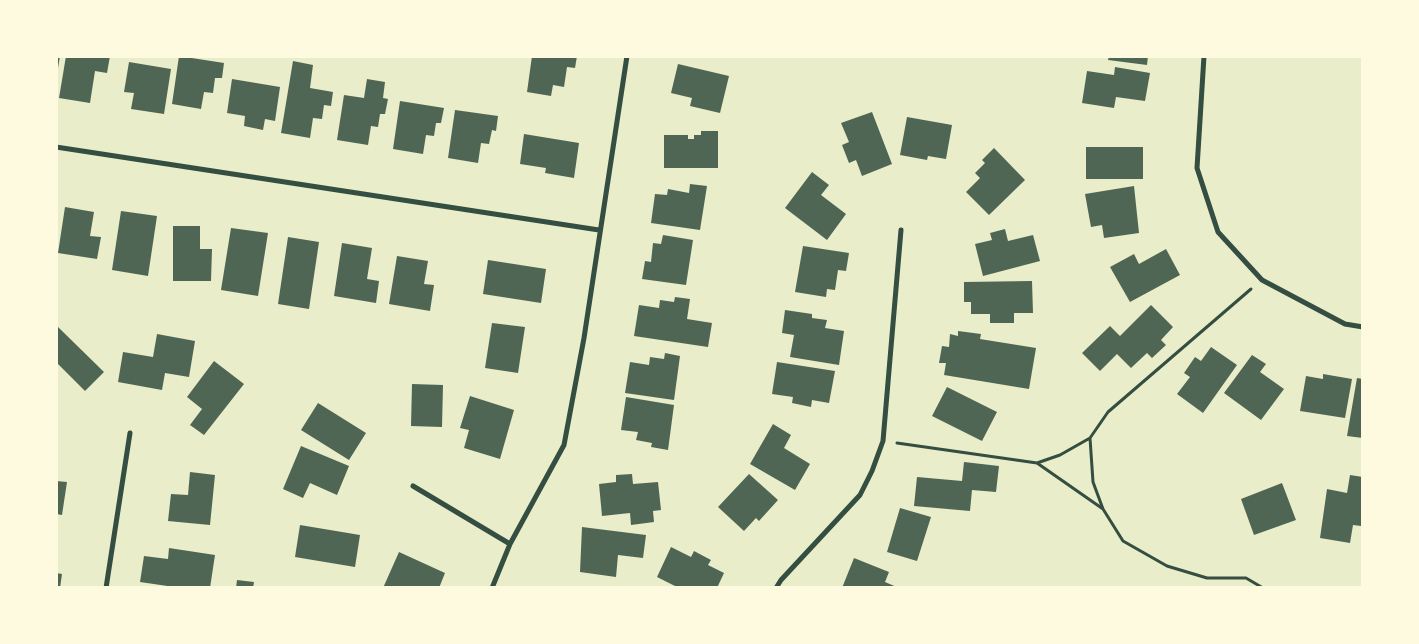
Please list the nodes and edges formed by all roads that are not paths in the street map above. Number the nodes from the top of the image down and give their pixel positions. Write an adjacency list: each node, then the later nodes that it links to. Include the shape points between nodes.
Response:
1 (627, 56): 4 (street)
2 (1204, 56): 6 (street, via 1197,168 1218,232 1262,280 1345,324)
3 (56, 147): 4 (street)
4 (599, 230): 9 (street, via 584,338 564,445)
5 (901, 230): 12 (street, via 883,441 860,495)
6 (1363, 327)
7 (130, 433): 10 (street)
8 (413, 486): 9 (street)
9 (510, 544): 11 (street)
10 (106, 588)
11 (492, 588)
12 (776, 588)

